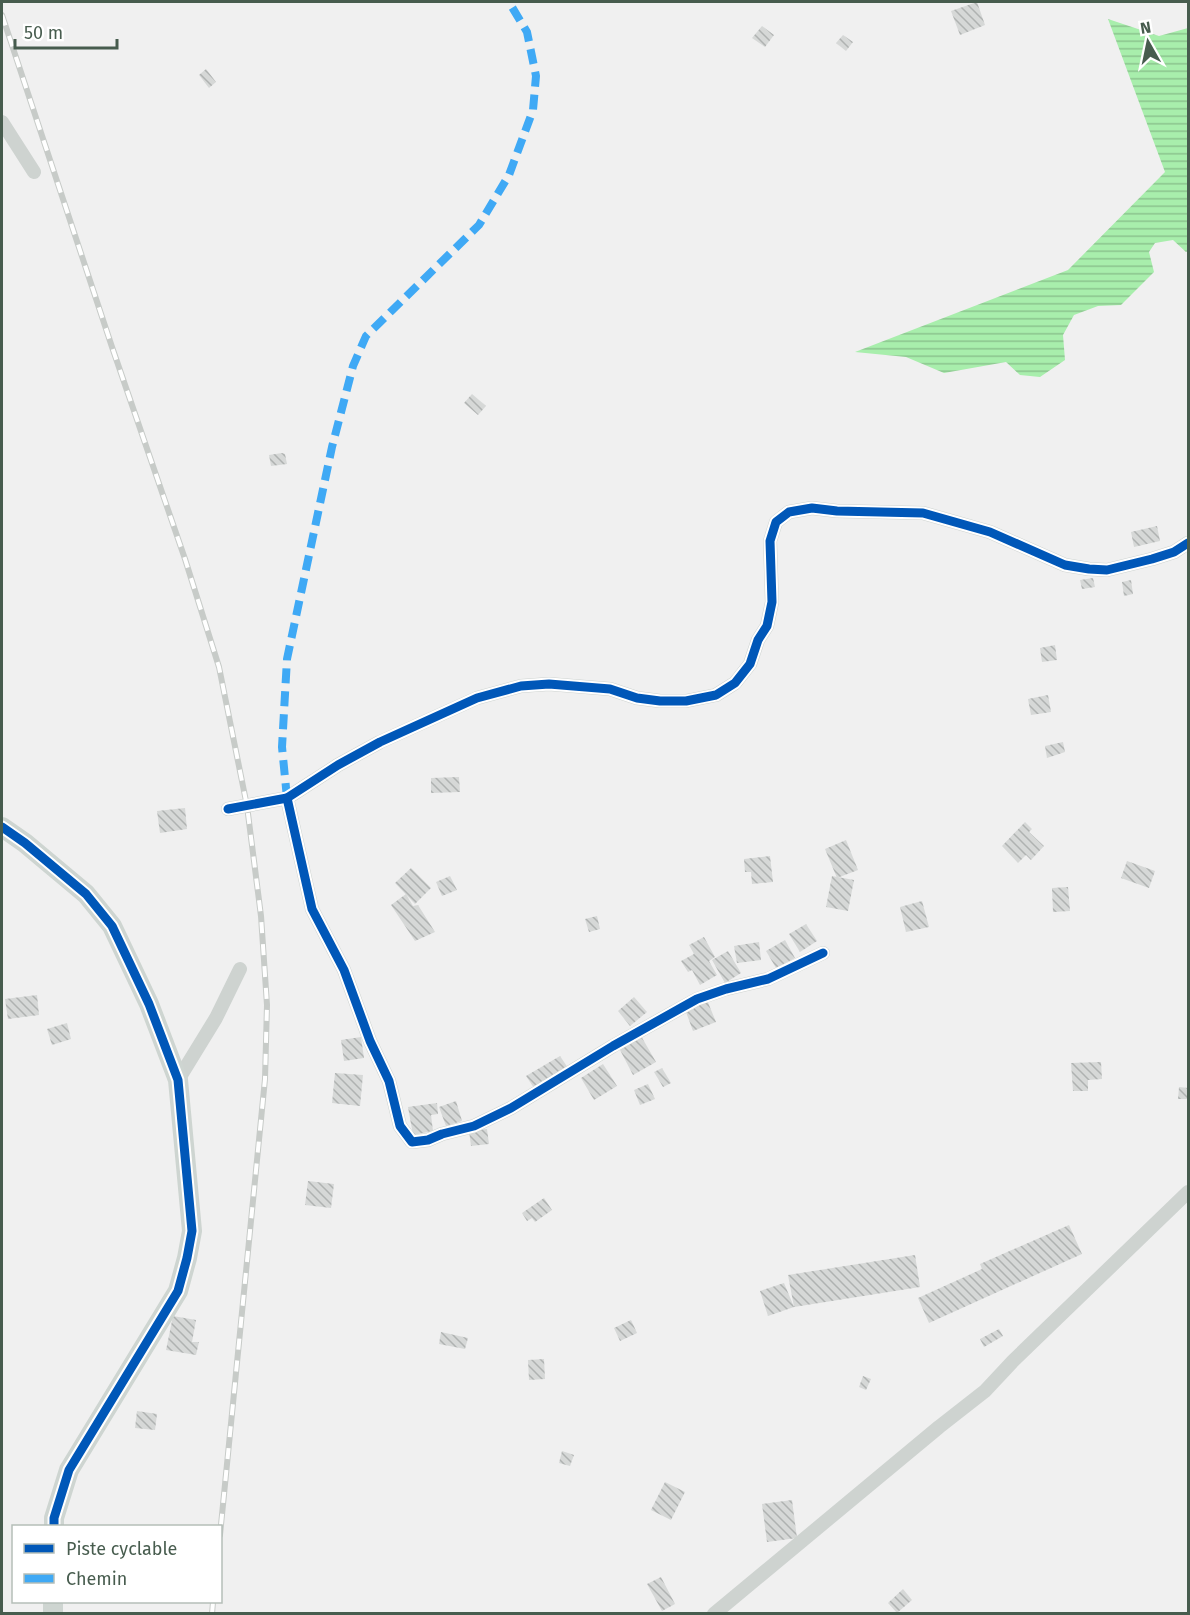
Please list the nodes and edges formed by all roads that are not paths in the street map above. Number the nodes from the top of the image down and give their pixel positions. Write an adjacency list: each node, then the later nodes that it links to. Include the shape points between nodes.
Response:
1 (2, 122): 2 (street)
2 (34, 172)
3 (1188, 543): 4 (street, via 1152,559 1107,570 1089,570 1065,565 990,532 923,513 812,508 789,512 776,522 770,541 772,602 767,626 750,664 735,683 716,695 660,701 610,689 521,686 477,698 380,742)
4 (287, 798): 5 (street); 7 (street, via 312,909 344,970 389,1081 400,1126 412,1142 474,1126 697,999 768,980)
5 (228, 809)
6 (2, 827): 9 (street, via 86,894 112,926 149,1004)
7 (822, 952)
8 (240, 969): 9 (street)
9 (178, 1080): 11 (street, via 192,1231 178,1291 69,1470)
10 (1188, 1192): 12 (street, via 1013,1361 986,1392)
11 (54, 1525)
12 (714, 1614)

